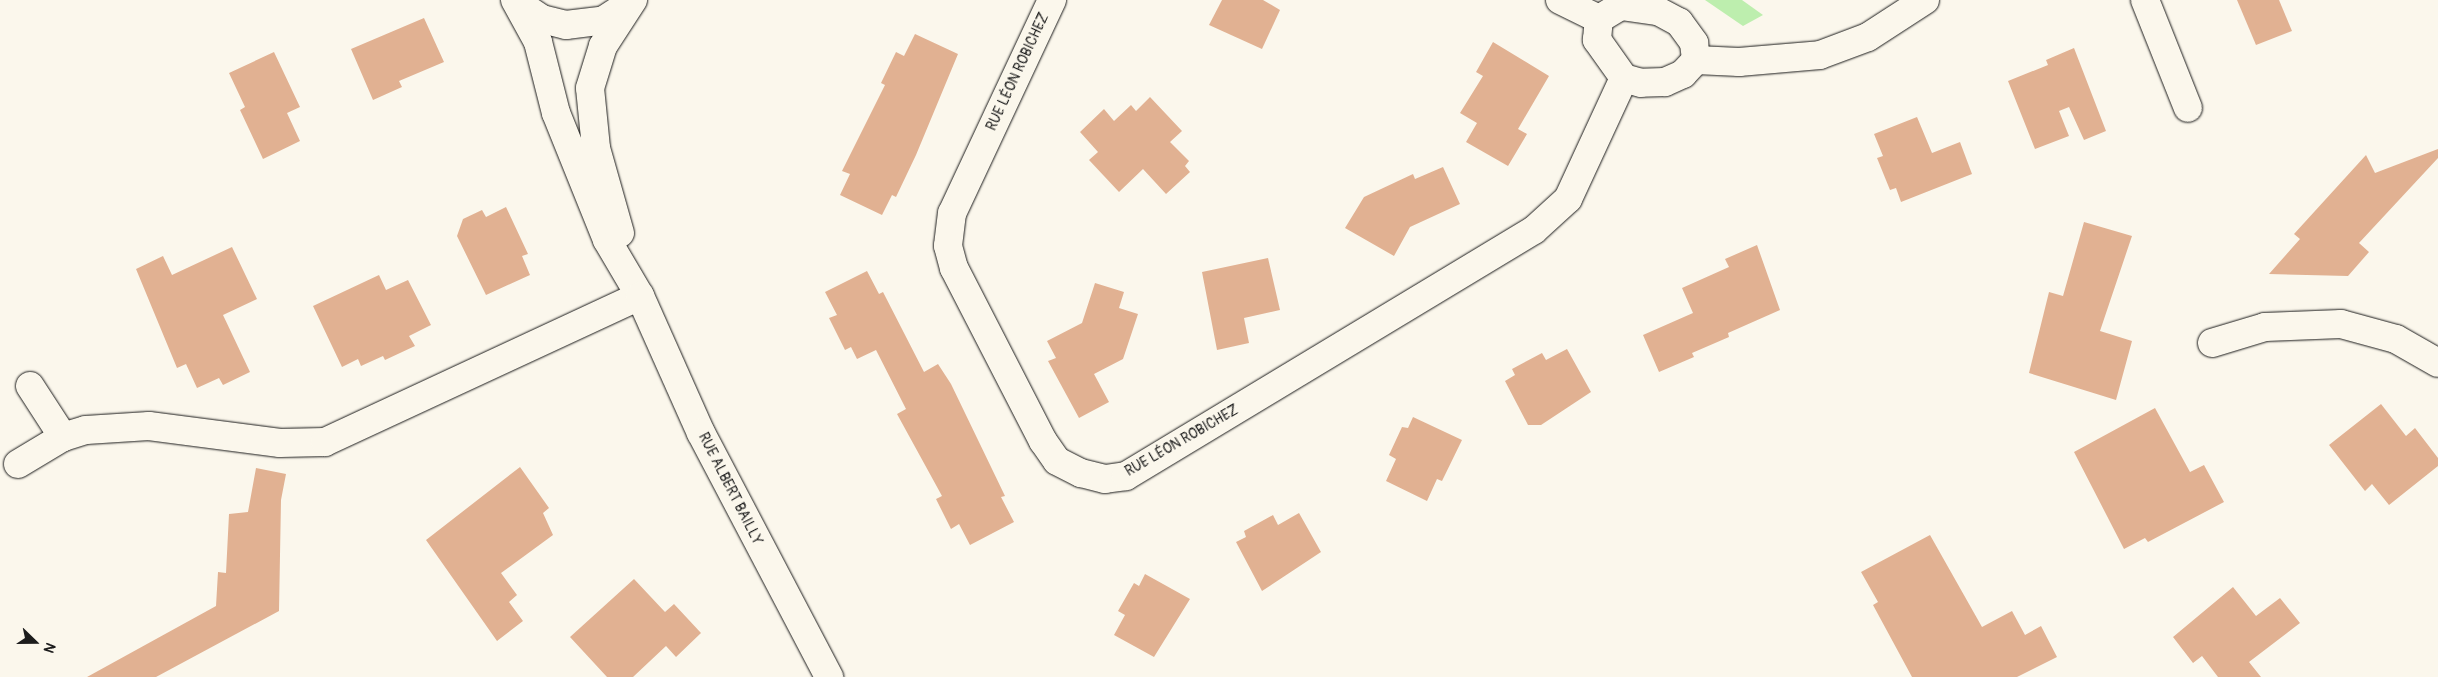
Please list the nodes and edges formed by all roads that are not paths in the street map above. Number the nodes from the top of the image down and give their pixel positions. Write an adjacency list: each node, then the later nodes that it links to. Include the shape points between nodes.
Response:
1 (515, 0): 2 (street, via 542,19 573,25 604,20); 11 (street, via 538,42 556,113 576,172 607,240)
2 (632, 0): 11 (street, via 603,46 590,88 596,148)
3 (1052, 0): 9 (street, RUE LÉON ROBICHEZ, via 952,213 948,246 954,268 1043,441 1057,461 1081,473 1106,479 1126,476 1534,230 1568,199)
4 (1560, 0): 7 (street)
5 (1925, 0): 8 (street, via 1868,37 1820,55 1739,62)
6 (2145, 0): 10 (street)
7 (1599, 19): 8 (street, via 1621,6 1658,11 1679,22 1694,43); 9 (street, via 1597,40)
8 (1696, 60): 9 (street, via 1683,74 1665,82 1641,83)
9 (1624, 78)
10 (2188, 108)
11 (640, 296): 15 (street, via 325,442 302,445 149,426 86,430); 17 (street, RUE ALBERT BAILLY, via 701,432)
12 (2212, 343): 13 (street, via 2272,326 2341,324 2390,336)
13 (2438, 363)
14 (30, 386): 15 (street)
15 (63, 437): 16 (street)
16 (18, 464)
17 (829, 677)

